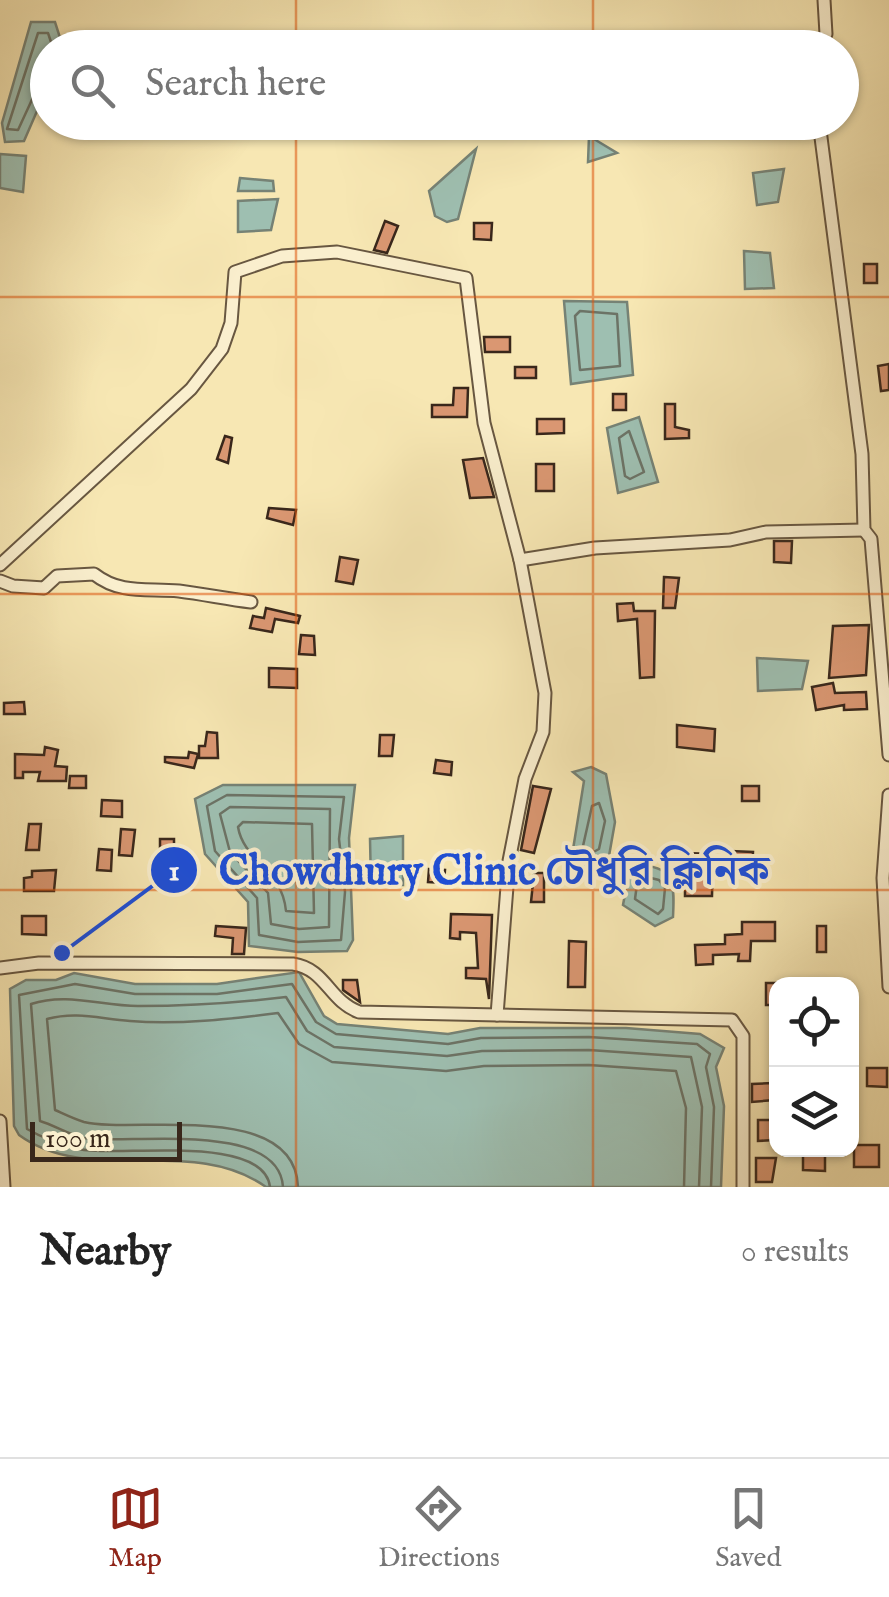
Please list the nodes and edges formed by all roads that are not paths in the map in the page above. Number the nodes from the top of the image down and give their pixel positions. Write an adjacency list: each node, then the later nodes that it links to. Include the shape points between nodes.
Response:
1 (824, 0): 2 (street)
2 (826, 30)
3 (821, 140): 4 (street, via 862,454)
4 (864, 530): 5 (street, via 766,532); 9 (street, via 871,538)
5 (520, 560): 6 (street, via 484,423 466,278 362,256 306,252 234,272 232,323 222,349 191,388); 14 (street, via 545,718 508,860)
6 (0, 565)
7 (0, 580): 8 (street, via 44,588 57,576 94,574 132,592 176,590)
8 (251, 602)
9 (886, 703): 10 (street)
10 (889, 755)
11 (889, 796): 13 (street, via 883,878)
12 (0, 968): 14 (street, via 38,962 293,964 314,968 342,1004 359,1012)
13 (889, 987)
14 (497, 1015): 17 (street, via 737,1022)
15 (0, 1121): 16 (street)
16 (4, 1187)
17 (743, 1187)

